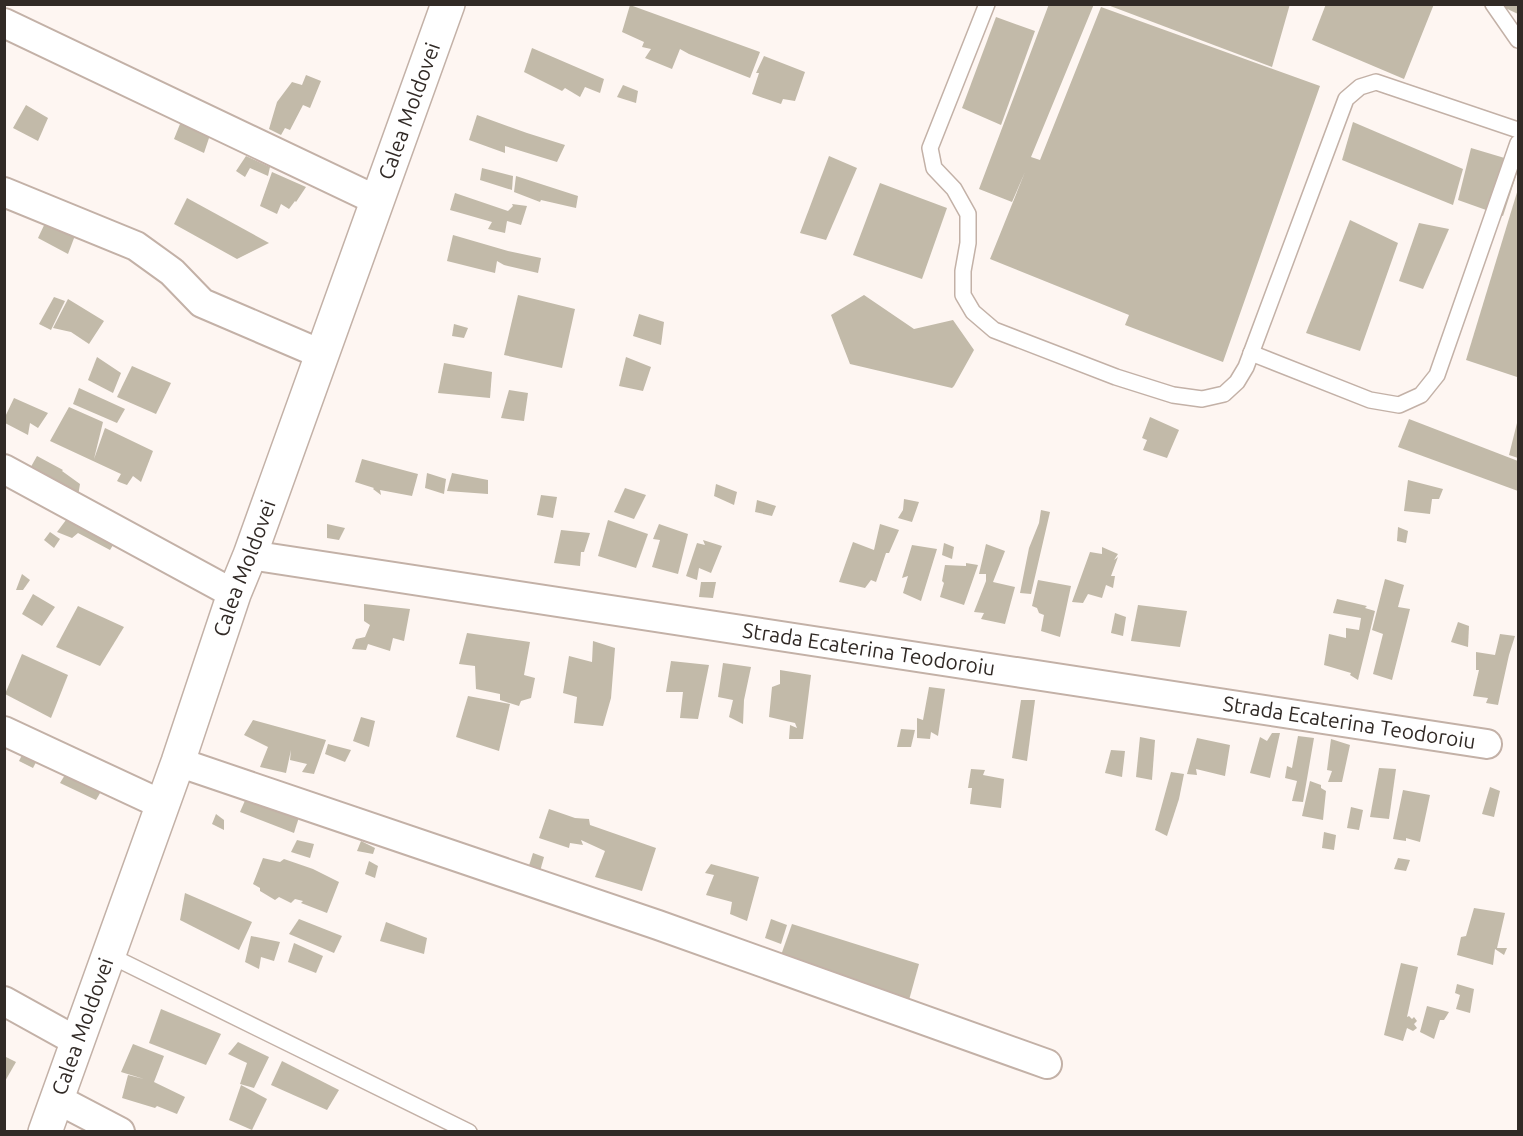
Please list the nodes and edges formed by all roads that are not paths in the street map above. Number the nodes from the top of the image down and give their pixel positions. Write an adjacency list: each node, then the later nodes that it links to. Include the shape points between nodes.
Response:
1 (448, 4): 9 (main road, Calea Moldovei)
2 (987, 4): 10 (lane, via 930,148 934,168 954,189 968,214 963,295 973,312 994,330 1173,395 1203,399 1224,394 1237,382)
3 (1493, 4): 5 (lane)
4 (4, 23): 9 (street)
5 (1518, 40)
6 (1518, 130): 10 (lane, via 1376,82 1360,87 1346,99)
7 (1518, 143): 10 (lane, via 1437,375 1421,395 1399,405 1370,400)
8 (4, 192): 11 (street, via 136,246 172,272 201,303)
9 (376, 200): 11 (main road, Calea Moldovei)
10 (1251, 353)
11 (321, 354): 13 (main road, Calea Moldovei)
12 (4, 469): 14 (street)
13 (250, 555): 14 (main road, Calea Moldovei); 16 (street, Strada Ecaterina Teodoroiu)
14 (234, 594): 17 (main road, Calea Moldovei)
15 (4, 731): 18 (street)
16 (1486, 744)
17 (178, 762): 18 (main road, Calea Moldovei); 22 (street, via 658,925)
18 (163, 805): 19 (main road, Calea Moldovei)
19 (109, 955): 21 (main road, Calea Moldovei); 26 (lane)
20 (4, 1001): 21 (street)
21 (78, 1042): 23 (main road, Calea Moldovei)
22 (1047, 1064)
23 (57, 1099): 24 (main road, Calea Moldovei); 25 (street)
24 (45, 1131)
25 (120, 1131)
26 (469, 1131)

